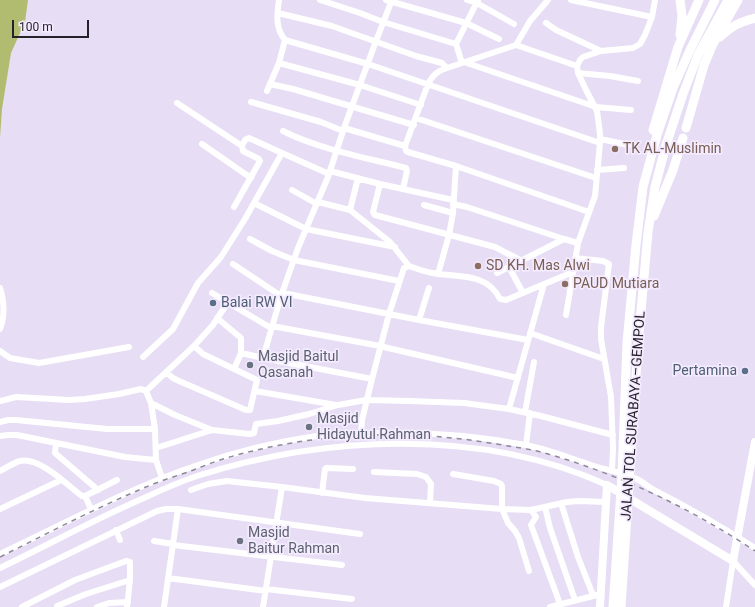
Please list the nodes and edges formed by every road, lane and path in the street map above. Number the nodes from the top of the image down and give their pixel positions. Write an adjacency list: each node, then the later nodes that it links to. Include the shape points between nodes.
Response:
1 (279, 0): 14 (street)
2 (320, 0): 17 (street)
3 (468, 0): 13 (street)
4 (548, 0): 26 (street, via 530,21)
5 (572, 0): 15 (street)
6 (655, 0): 15 (street)
7 (680, 0): 27 (highway, via 682,16)
8 (699, 0): 27 (highway)
9 (715, 0): 67 (highway, JALAN TOL SURABAYA–GEMPOL, via 674,88 657,135)
10 (728, 0): 79 (highway, JALAN TOL SURABAYA–GEMPOL, via 698,54 682,94 655,187)
11 (738, 0): 25 (highway)
12 (390, 1): 17 (street); 18 (street)
13 (477, 1): 18 (street); 20 (street)
14 (278, 13): 22 (street, via 277,25 280,34); 23 (street, via 332,26)
15 (652, 16): 28 (street, via 637,46)
16 (755, 18): 25 (highway, via 738,23)
17 (383, 22): 23 (street); 24 (street)
18 (466, 23): 21 (street); 24 (street)
19 (546, 23): 28 (street)
20 (514, 24)
21 (499, 39)
22 (286, 40): 30 (street); 31 (street)
23 (376, 41): 31 (street); 33 (street, via 442,63)
24 (456, 44): 29 (street)
25 (713, 44): 48 (highway)
26 (516, 45): 29 (street); 32 (street)
27 (678, 47): 67 (highway, via 652,132)
28 (601, 50): 32 (street, via 583,57)
29 (463, 62): 33 (street); 44 (street)
30 (279, 63): 36 (street); 38 (street)
31 (368, 64): 37 (street); 38 (street)
32 (578, 66): 34 (street)
33 (447, 68): 37 (street, via 436,72)
34 (578, 73): 35 (street); 44 (street)
35 (638, 81)
36 (270, 84): 39 (street); 43 (street)
37 (428, 84): 42 (street); 52 (street)
38 (360, 85): 42 (street); 43 (street)
39 (266, 92)
40 (251, 102): 49 (street)
41 (177, 103): 55 (street)
42 (421, 105): 46 (street)
43 (352, 107): 47 (street); 49 (street)
44 (596, 108): 45 (street); 52 (street)
45 (631, 110)
46 (416, 118): 47 (street); 65 (street)
47 (414, 125): 56 (street)
48 (686, 128)
49 (343, 129): 56 (street); 57 (street)
50 (283, 131): 57 (street)
51 (683, 138): 79 (highway)
52 (600, 141): 54 (street); 61 (street)
53 (202, 144): 63 (street)
54 (629, 145)
55 (242, 146): 58 (street, via 249,138); 63 (street, via 260,160)
56 (405, 146): 59 (street, via 408,152)
57 (337, 150): 62 (street); 68 (street, via 406,168)
58 (282, 153): 62 (street); 72 (street)
59 (456, 166): 70 (street); 76 (street)
60 (624, 168): 61 (street)
61 (597, 170): 65 (street)
62 (329, 173): 64 (street); 71 (street)
63 (251, 178): 74 (street)
64 (358, 178): 66 (street); 75 (street)
65 (596, 178): 76 (street, via 594,198)
66 (380, 184): 68 (street); 80 (street, via 374,214)
67 (643, 187): 196 (highway, JALAN TOL SURABAYA–GEMPOL, via 627,343 622,476)
68 (403, 189): 70 (street)
69 (292, 190): 71 (street)
70 (453, 202): 77 (street); 82 (street)
71 (317, 203): 75 (street); 78 (street)
72 (254, 204): 78 (street); 115 (street, via 225,251 198,283 173,328)
73 (424, 205): 77 (street)
74 (234, 207)
75 (350, 210): 84 (street)
76 (589, 212): 83 (street)
77 (453, 213): 80 (street)
78 (306, 229): 84 (street); 86 (street)
79 (648, 232): 197 (highway, JALAN TOL SURABAYA–GEMPOL)
80 (449, 235): 87 (street, via 495,248); 93 (street)
81 (250, 239): 86 (street)
82 (564, 239): 83 (street); 87 (street)
83 (578, 243): 85 (street)
84 (395, 247): 89 (street)
85 (575, 258): 91 (street); 117 (street, via 609,264 601,327)
86 (294, 260): 94 (street); 100 (street)
87 (522, 260): 90 (street)
88 (233, 264): 100 (street)
89 (409, 266): 93 (street); 94 (street, via 404,268)
90 (509, 267): 92 (street); 99 (street)
91 (573, 272): 95 (street); 103 (street)
92 (497, 273)
93 (438, 274): 99 (street, via 484,282 493,288 502,300)
94 (399, 281): 102 (street)
95 (544, 284): 99 (street); 108 (street)
96 (0, 288): 107 (street, via 3,308)
97 (429, 288): 105 (street)
98 (212, 293): 101 (street)
99 (523, 293)
100 (282, 294): 102 (street); 106 (street)
101 (228, 302): 104 (street); 106 (street)
102 (389, 314): 105 (street); 111 (street)
103 (566, 315)
104 (217, 318): 110 (street); 114 (street, via 240,337)
105 (419, 320): 109 (street)
106 (272, 327): 111 (street); 116 (street)
107 (0, 329)
108 (530, 333): 109 (street); 117 (street)
109 (528, 340): 121 (street)
110 (194, 346): 119 (street, via 203,354); 120 (street)
111 (380, 346): 121 (street); 122 (street)
112 (128, 347): 113 (street, via 39,363 10,358)
113 (0, 351)
114 (241, 353): 116 (street); 119 (street)
115 (143, 357)
116 (263, 358): 122 (street)
117 (604, 359): 135 (street, via 611,397)
118 (534, 362): 130 (street)
119 (234, 369): 124 (street, via 257,380)
120 (166, 372): 123 (street); 124 (street, via 179,381 246,410 250,410)
121 (518, 378): 129 (street)
122 (372, 379): 125 (street)
123 (146, 391): 126 (street, via 141,389 69,400 16,396); 127 (street)
124 (255, 391): 128 (street)
125 (366, 400): 128 (street); 129 (street, via 464,403); 134 (street)
126 (0, 401)
127 (151, 403): 132 (street); 133 (street)
128 (338, 405): 133 (street, via 256,424 252,433)
129 (509, 410): 130 (street)
130 (527, 413): 135 (street); 139 (street)
131 (0, 422): 132 (street, via 16,420 107,429)
132 (155, 429): 140 (street)
133 (212, 430): 140 (street)
134 (361, 433): 139 (street, via 443,434); 147 (street, via 316,436 247,450)
135 (613, 435): 143 (street)
136 (0, 436): 138 (street, via 17,435)
137 (755, 442): 168 (main road)
138 (56, 443): 141 (street, via 125,457); 152 (street, via 55,452)
139 (526, 445): 143 (street)
140 (156, 448): 141 (street)
141 (156, 460): 147 (street)
142 (353, 469): 154 (street, via 326,468)
143 (612, 470): 168 (street, via 637,480)
144 (0, 471): 148 (street, via 26,461 44,467)
145 (374, 472): 156 (street, via 417,474 426,477 431,484)
146 (453, 474): 162 (street, via 501,484)
147 (162, 478): 160 (street)
148 (60, 480): 155 (street); 163 (street)
149 (117, 480): 152 (street)
150 (607, 485): 157 (main road); 175 (main road); 177 (street, via 559,467 487,451 406,444 307,450 269,457 198,476 116,510)
151 (282, 487): 153 (street, via 227,481); 154 (street); 165 (street)
152 (98, 490): 155 (street)
153 (191, 490)
154 (322, 493): 156 (street)
155 (84, 496): 160 (street)
156 (430, 502): 162 (street)
157 (606, 502): 158 (street); 184 (main road)
158 (561, 503): 159 (street); 184 (street, via 578,557)
159 (544, 507): 164 (street); 186 (street)
160 (91, 509): 173 (street)
161 (178, 509): 165 (street); 166 (street, via 157,510); 171 (street)
162 (502, 509): 164 (street); 178 (street, via 519,538)
163 (0, 510)
164 (531, 510): 187 (street, via 536,517 531,525)
165 (276, 523): 167 (street); 174 (street)
166 (116, 530): 169 (street); 182 (street)
167 (360, 534)
168 (737, 537): 172 (street); 175 (main road)
169 (120, 540)
170 (154, 541): 171 (street)
171 (173, 544): 174 (street); 179 (street)
172 (755, 548)
173 (0, 554)
174 (271, 557): 176 (street); 183 (street)
175 (732, 561): 181 (street); 198 (street)
176 (342, 565)
177 (0, 568)
178 (529, 571)
179 (168, 578): 183 (street); 192 (street)
180 (130, 580): 188 (street); 189 (street); 190 (street, via 130,562 126,561 75,580)
181 (755, 586)
182 (0, 587)
183 (266, 590): 185 (street); 193 (street)
184 (597, 595): 186 (street); 195 (main road)
185 (352, 599)
186 (574, 600): 187 (street)
187 (560, 604): 194 (street)
188 (128, 605): 191 (street, via 109,603)
189 (57, 606)
190 (22, 607)
191 (97, 607)
192 (164, 607)
193 (263, 607)
194 (550, 607)
195 (600, 607)
196 (613, 607)
197 (621, 607)
198 (726, 607)

